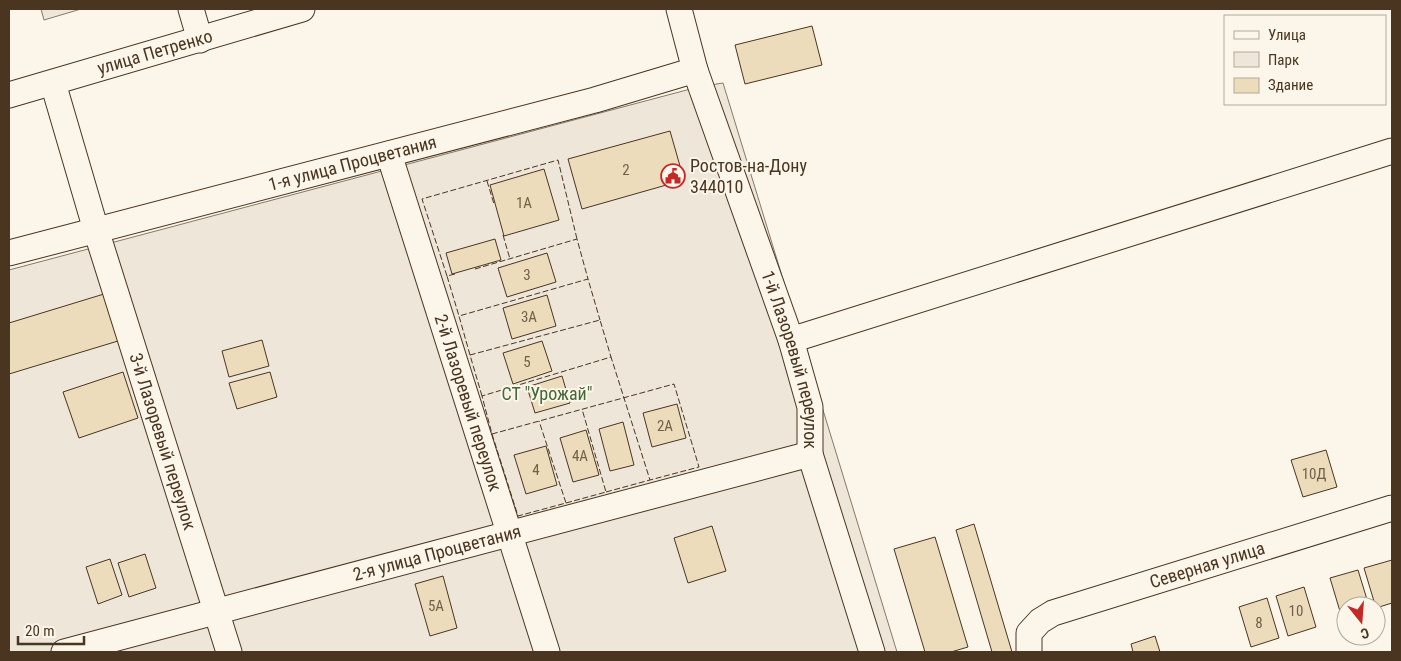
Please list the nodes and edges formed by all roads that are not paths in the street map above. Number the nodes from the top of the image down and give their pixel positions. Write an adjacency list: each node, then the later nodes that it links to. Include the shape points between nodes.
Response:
1 (191, 9): 4 (street)
2 (302, 9): 4 (street, улица Петренко)
3 (678, 9): 5 (street, 1-й Лазоревый переулок)
4 (200, 40): 6 (street, улица Петренко)
5 (696, 70): 9 (street, 1-я улица Процветания); 12 (street, 1-й Лазоревый переулок)
6 (53, 83): 7 (street, улица Петренко); 10 (street, 3-й Лазоревый переулок)
7 (9, 96)
8 (1392, 151): 12 (street)
9 (389, 154): 10 (street, 1-я улица Процветания); 15 (street, 2-й Лазоревый переулок)
10 (96, 230): 11 (street, 1-я улица Процветания); 16 (street, 3-й Лазоревый переулок)
11 (9, 253)
12 (791, 340): 13 (street, 1-й Лазоревый переулок, via 810,407)
13 (810, 454): 15 (street, 2-я улица Процветания); 21 (street, 1-й Лазоревый переулок)
14 (1392, 508): 17 (street, Северная улица, via 1053,613 1040,621)
15 (510, 534): 16 (street, 2-я улица Процветания); 20 (street, 2-й Лазоревый переулок)
16 (216, 612): 18 (street, 2-я улица Процветания); 19 (street, 3-й Лазоревый переулок)
17 (1029, 642)
18 (64, 652)
19 (229, 652)
20 (547, 652)
21 (872, 652)

